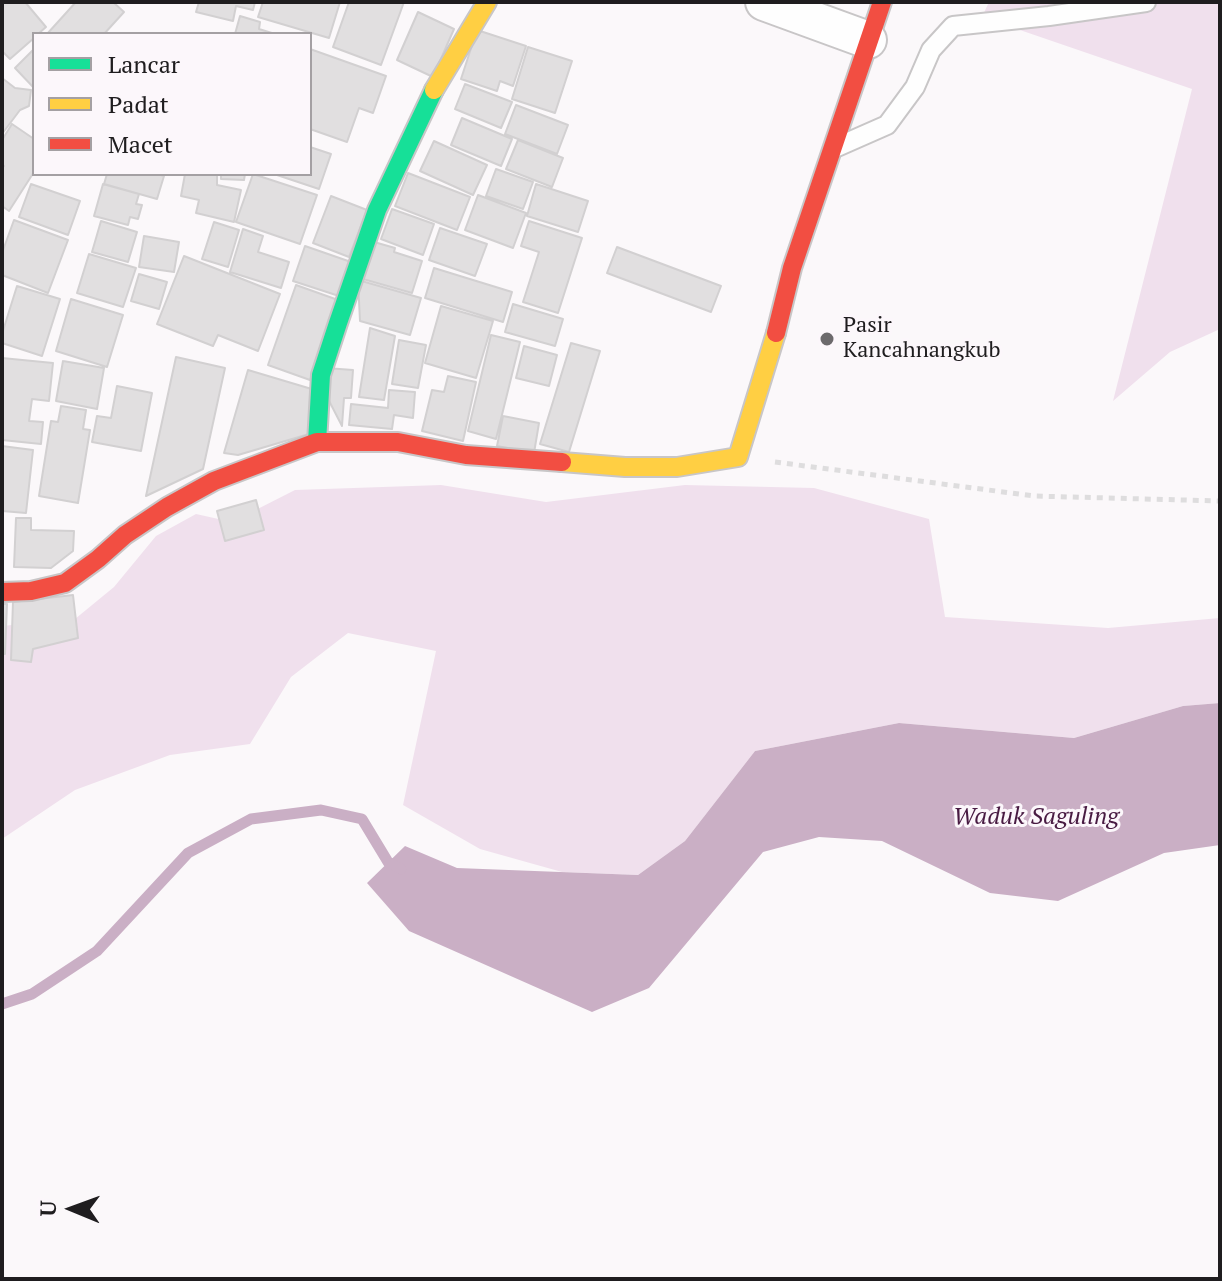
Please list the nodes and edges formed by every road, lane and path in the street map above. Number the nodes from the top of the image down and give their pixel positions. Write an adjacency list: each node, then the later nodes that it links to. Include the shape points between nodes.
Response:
1 (487, 2): 7 (street, via 438,80 377,210 321,375)
2 (764, 2): 5 (street)
3 (882, 2): 5 (street)
4 (1146, 2): 6 (lane, via 953,26 931,50 915,87 887,125)
5 (868, 40): 6 (street)
6 (831, 150): 8 (street)
7 (317, 442): 8 (street, via 398,442 466,455 625,467 677,467); 10 (street, via 214,481 167,507 65,583)
8 (738, 457): 9 (path, via 1034,496)
9 (1220, 501)
10 (2, 592)

